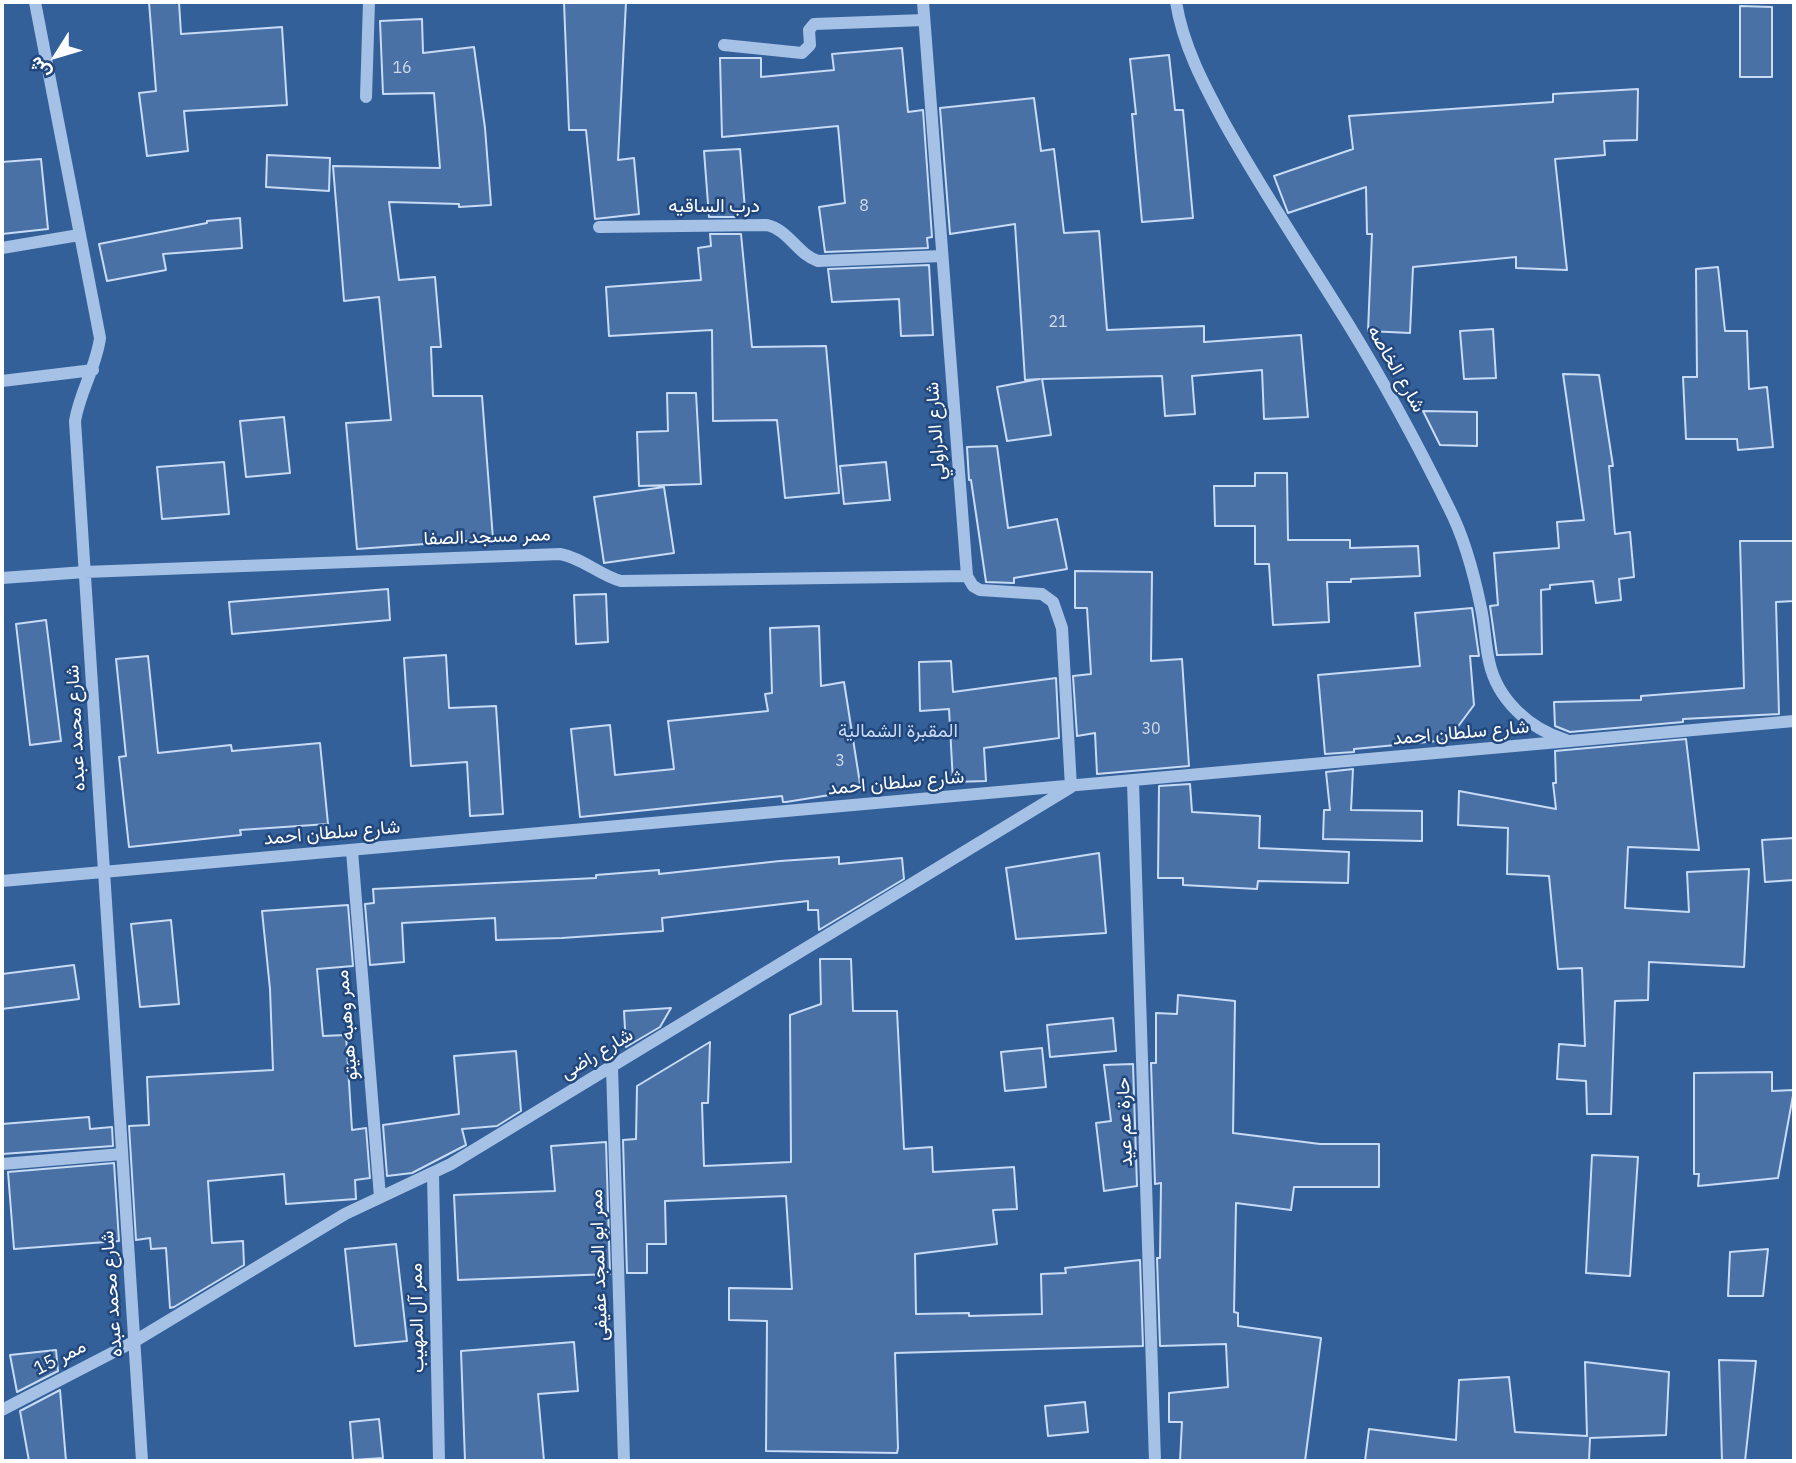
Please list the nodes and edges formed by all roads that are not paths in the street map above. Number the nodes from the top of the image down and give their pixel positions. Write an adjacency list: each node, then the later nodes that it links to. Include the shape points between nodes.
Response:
1 (35, 2): 9 (street, شارع محمد عبده)
2 (369, 2): 7 (street)
3 (923, 2): 5 (street, شارع الدراولي)
4 (1176, 2): 18 (street, شارع الخاصه, via 1205,88 1249,169 1376,372 1450,510 1476,585 1489,663 1498,686 1529,723)
5 (924, 20): 6 (street, via 814,24 809,30 810,45 802,53); 11 (street, شارع الدراولي)
6 (724, 45)
7 (366, 97)
8 (599, 227): 11 (street, درب الساقيه, via 767,225 818,261)
9 (79, 235): 10 (street); 12 (street, شارع محمد عبده, via 100,338)
10 (2, 248)
11 (942, 256): 15 (street, شارع الدراولي)
12 (93, 370): 13 (street); 14 (street, شارع محمد عبده, via 75,421)
13 (2, 381)
14 (85, 572): 15 (street, ممر مسجد الصفا, via 560,554 621,581); 16 (street, ممر مسجد الصفا); 22 (street, شارع محمد عبده)
15 (967, 576): 20 (street, via 980,590 1042,594 1053,602 1062,628)
16 (2, 578)
17 (1794, 721): 18 (street, شارع سلطان احمد)
18 (1573, 742): 19 (street, شارع سلطان احمد)
19 (1133, 782): 20 (street, شارع سلطان احمد); 34 (street, حارة عم عيد)
20 (1071, 787): 21 (street, شارع سلطان احمد); 24 (street, شارع راضى)
21 (352, 850): 22 (street, شارع سلطان احمد); 28 (street, ممر وهبه هيتو)
22 (104, 872): 23 (street, شارع سلطان احمد); 25 (street, شارع محمد عبده)
23 (2, 881)
24 (612, 1067): 27 (street, شارع راضى); 33 (street, ممر ابو المجد عفيفى)
25 (122, 1154): 26 (street); 29 (street, شارع محمد عبده)
26 (2, 1164)
27 (433, 1174): 28 (street, شارع راضى); 32 (street, ممر آل المهيب)
28 (380, 1197): 29 (street, شارع راضى)
29 (135, 1340): 30 (street, ممر 15); 31 (street, شارع محمد عبده)
30 (2, 1410)
31 (142, 1461)
32 (439, 1461)
33 (624, 1461)
34 (1155, 1461)

